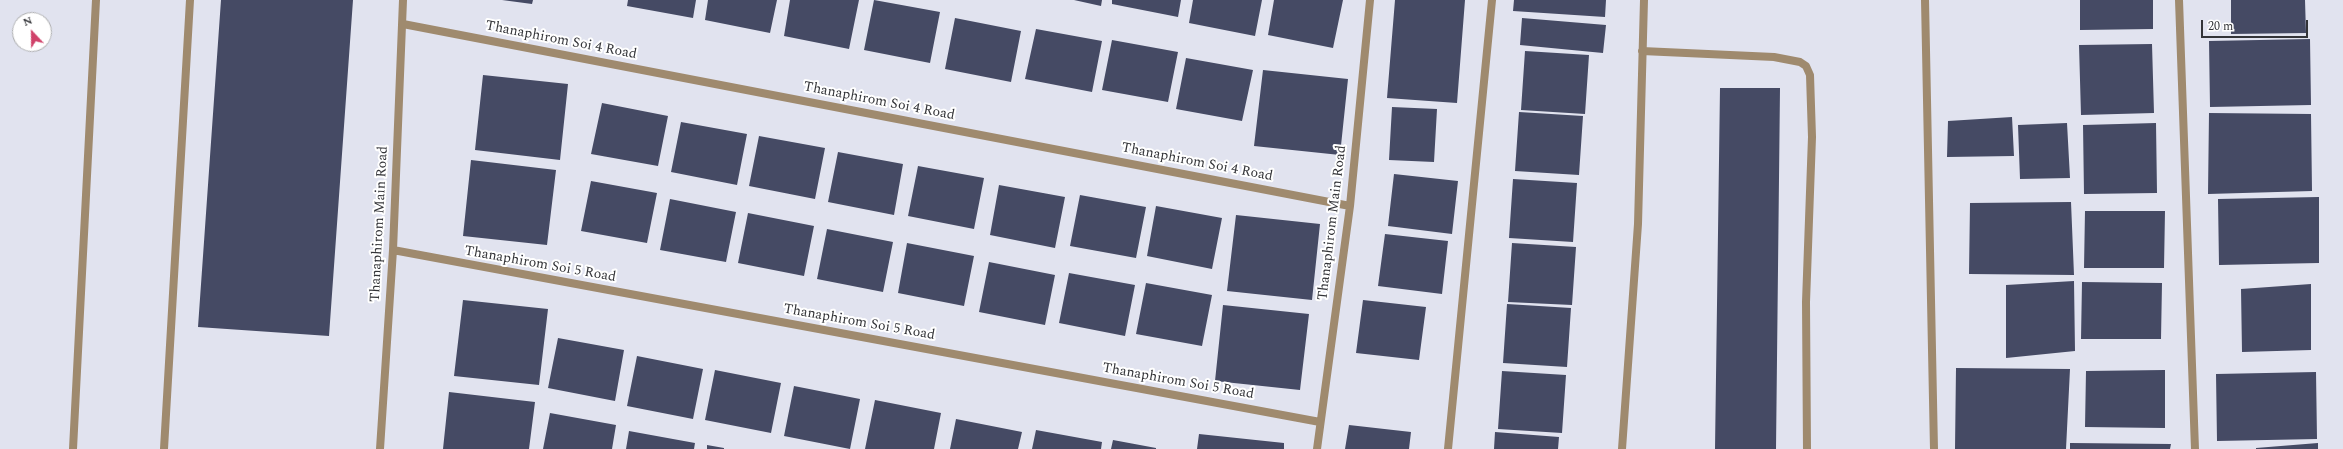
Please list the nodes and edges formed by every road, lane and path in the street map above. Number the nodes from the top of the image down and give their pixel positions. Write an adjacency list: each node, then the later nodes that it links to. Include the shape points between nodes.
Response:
1 (96, 0): 14 (street)
2 (190, 0): 15 (street)
3 (403, 0): 9 (street, Thanaphirom Main Road)
4 (1370, 0): 11 (street, Thanaphirom Main Road)
5 (1492, 0): 18 (street)
6 (1644, 0): 10 (street)
7 (1925, 0): 21 (street)
8 (2179, 0): 22 (street)
9 (403, 24): 11 (street, Thanaphirom Soi 4 Road); 12 (street, Thanaphirom Main Road)
10 (1642, 51): 19 (street, via 1638,224); 20 (street, via 1774,57 1800,62 1806,66 1810,75 1812,137 1806,302)
11 (1350, 206): 13 (street, Thanaphirom Main Road)
12 (393, 250): 13 (street, Thanaphirom Soi 5 Road); 16 (street, Thanaphirom Main Road)
13 (1320, 422): 17 (street, Thanaphirom Main Road)
14 (73, 449)
15 (164, 449)
16 (380, 449)
17 (1317, 449)
18 (1448, 449)
19 (1622, 449)
20 (1807, 449)
21 (1934, 449)
22 (2195, 449)

